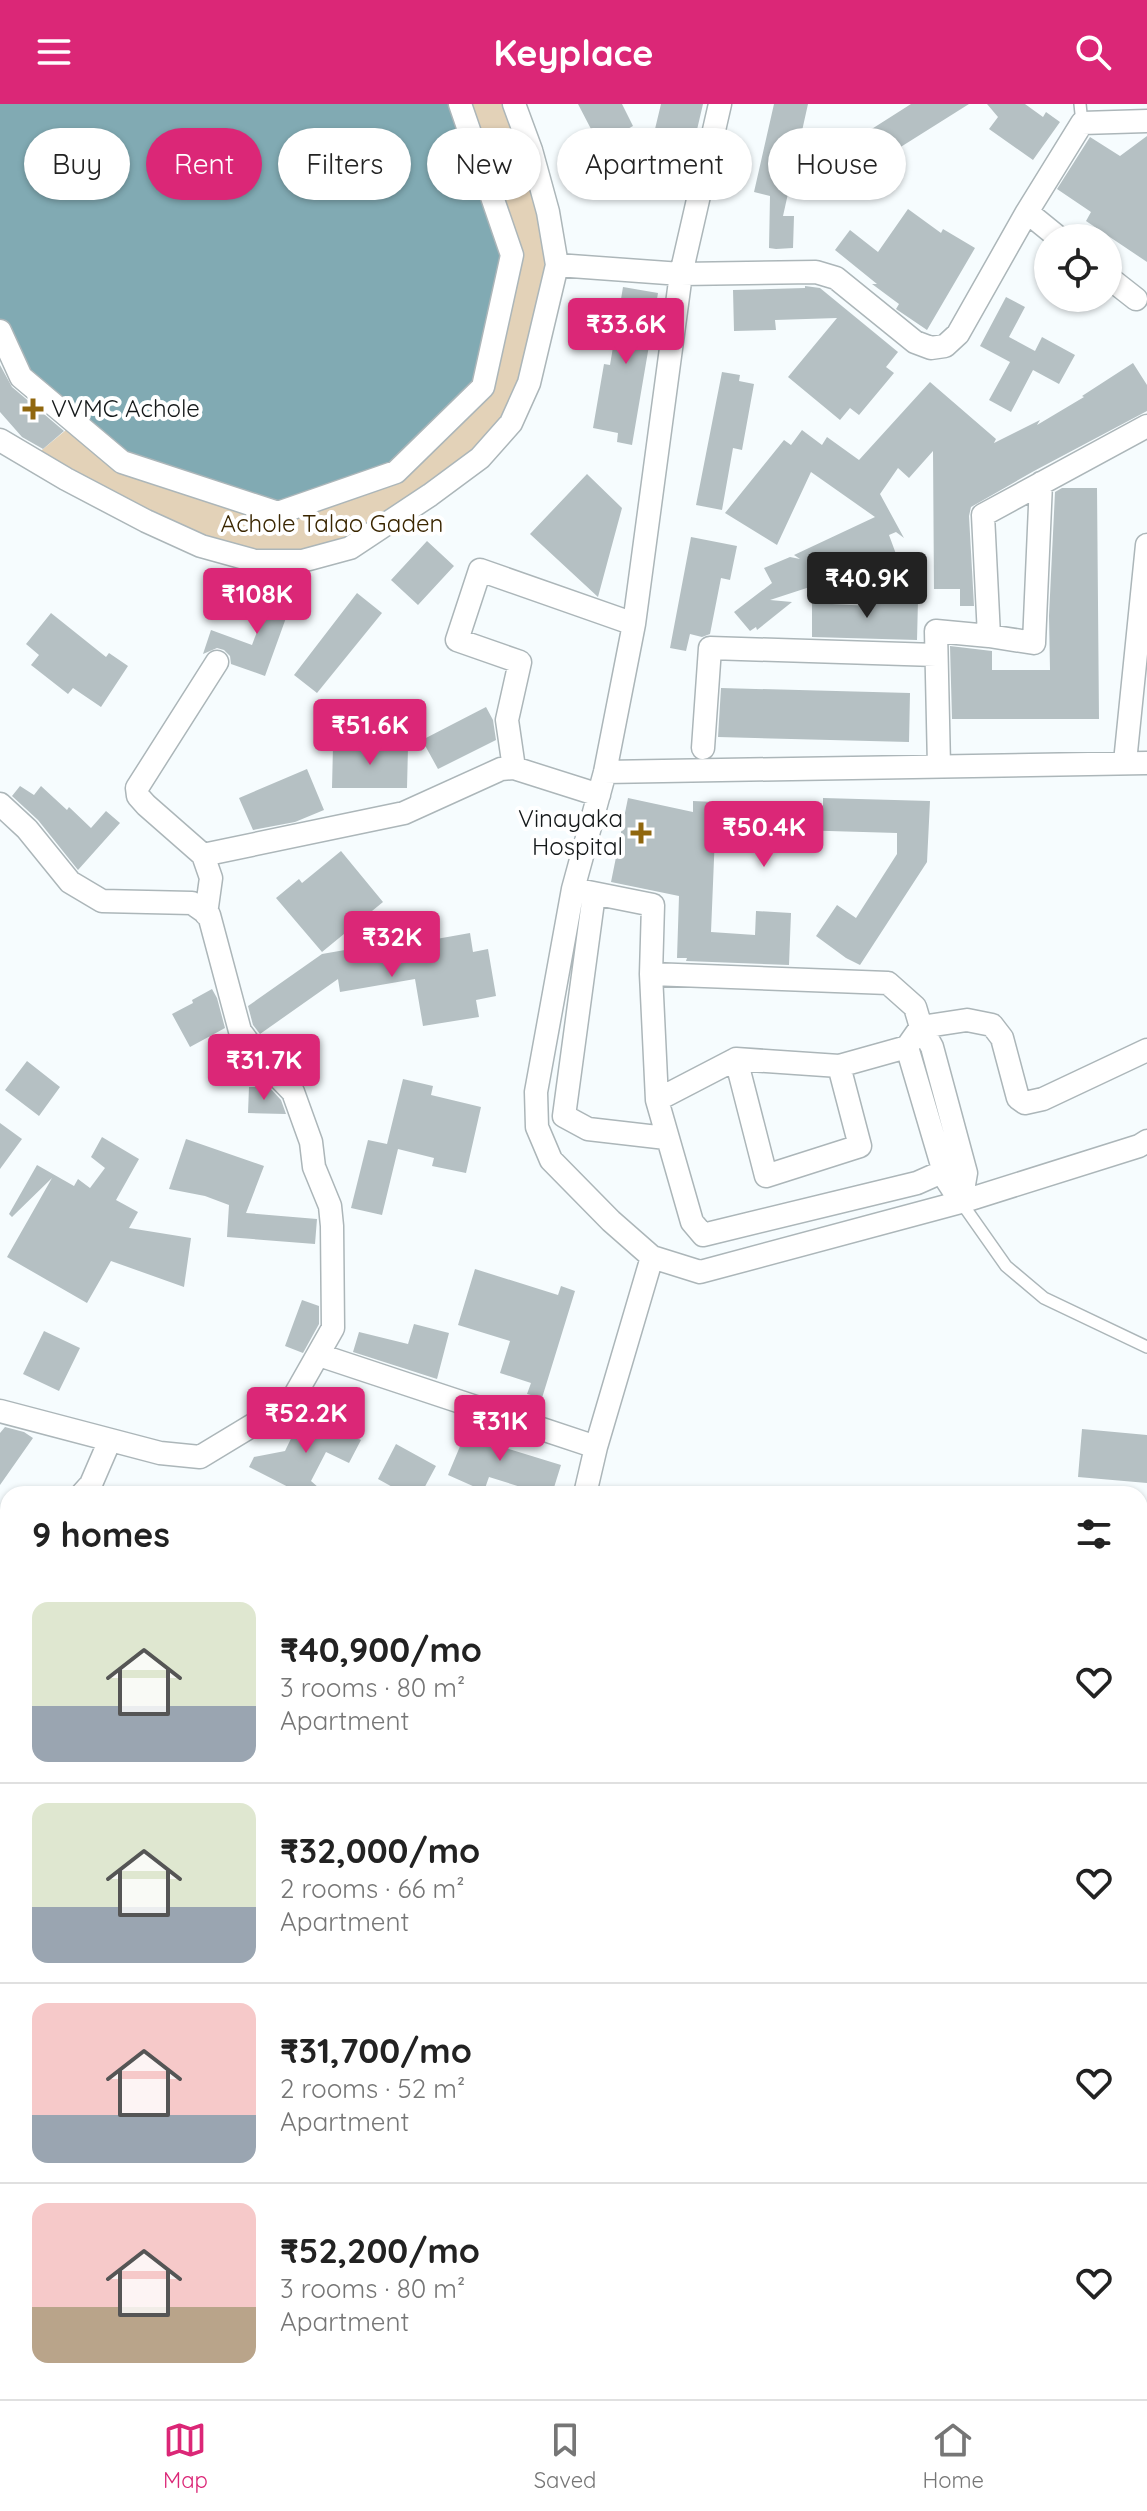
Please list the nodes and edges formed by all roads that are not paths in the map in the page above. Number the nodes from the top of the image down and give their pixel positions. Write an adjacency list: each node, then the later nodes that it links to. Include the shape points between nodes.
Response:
1 (460, 104): 6 (street)
2 (514, 104): 7 (street)
3 (720, 104): 13 (street)
4 (1081, 114): 5 (street); 10 (street)
5 (1147, 121)
6 (468, 128)
7 (523, 128)
8 (541, 186): 12 (street)
9 (493, 200): 16 (street, via 512,255 483,387 396,472 278,513 122,462 21,377)
10 (1027, 212): 11 (street); 13 (street, via 958,334 945,346 915,342 836,278 816,272)
11 (1042, 224)
12 (557, 265): 13 (street); 18 (street, via 529,383 511,423 480,458 350,548 302,561 255,561 201,546)
13 (681, 274): 21 (street)
14 (1122, 288): 15 (street)
15 (1136, 299)
16 (0, 331)
17 (1147, 426): 19 (street)
18 (0, 440)
19 (1041, 483): 22 (street, via 983,515); 22 (street, via 1034,643)
20 (1146, 556): 26 (street)
21 (634, 624): 28 (street, via 480,570 457,640 520,662 507,720); 29 (street)
22 (989, 636): 23 (street, via 936,631)
23 (936, 655): 25 (street, via 710,648); 27 (street)
24 (217, 662): 32 (street, via 137,788 146,805)
25 (703, 748)
26 (1136, 762): 27 (street)
27 (939, 766): 29 (street)
28 (514, 768): 30 (street); 32 (street, via 404,813)
29 (605, 772): 30 (street)
30 (599, 795): 33 (street)
31 (0, 804): 34 (street, via 70,882 102,901 192,903)
32 (203, 855): 34 (street, via 211,878)
33 (583, 892): 35 (street, via 653,905); 42 (street, via 564,1116 588,1129); 46 (street, via 536,1092 537,1127 551,1160)
34 (206, 914): 48 (street, via 240,1031 293,1092 330,1206 333,1328)
35 (651, 974): 36 (street, via 888,983 915,1007); 41 (street)
36 (921, 1027): 37 (street); 38 (street, via 967,1020 992,1025 1002,1038 1018,1098 1025,1103); 45 (street, via 932,1047 966,1173)
37 (907, 1047): 40 (street); 44 (street)
38 (1147, 1050)
39 (736, 1059): 40 (street); 40 (street, via 766,1176 860,1146); 41 (street)
40 (839, 1066)
41 (657, 1100): 42 (street)
42 (666, 1138): 44 (street, via 692,1222 703,1235 917,1183)
43 (1147, 1141): 45 (street)
44 (944, 1171): 45 (street)
45 (961, 1202): 46 (street, via 700,1272); 47 (lane, via 1006,1266 1044,1298)
46 (652, 1257): 51 (street)
47 (1147, 1347)
48 (319, 1355): 50 (street, via 291,1402 200,1457); 51 (street)
49 (0, 1411): 50 (street)
50 (110, 1440): 52 (street)
51 (596, 1447): 53 (street)
52 (89, 1486)
53 (587, 1486)

